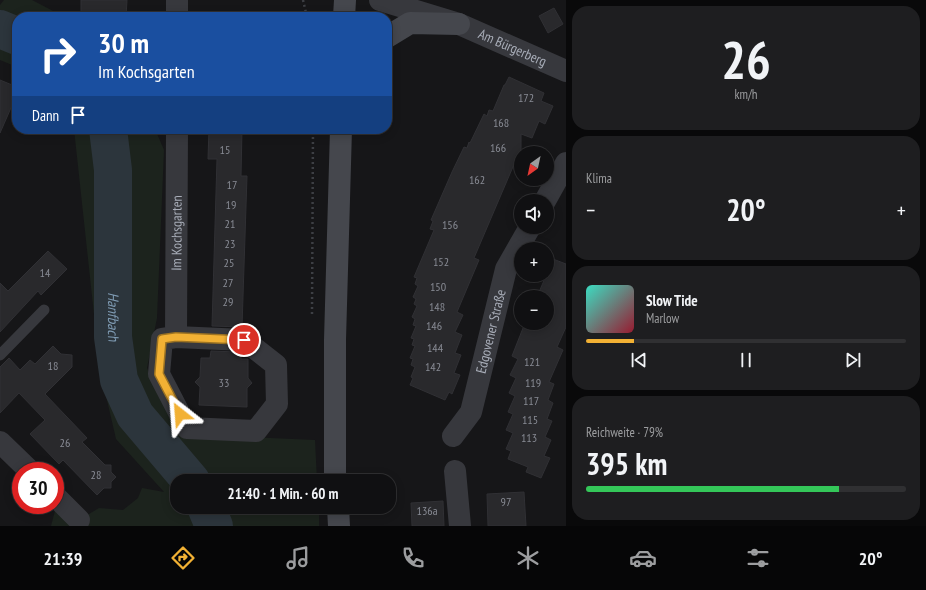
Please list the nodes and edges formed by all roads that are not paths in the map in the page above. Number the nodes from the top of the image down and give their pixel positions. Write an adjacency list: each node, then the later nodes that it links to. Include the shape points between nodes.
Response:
1 (177, 0): 4 (street)
2 (345, 0): 5 (main road)
3 (380, 0): 6 (street, Am Bürgerberg)
4 (177, 12)
5 (344, 12)
6 (459, 24): 7 (main road, Am Bürgerberg, via 410,23); 8 (street, Am Bürgerberg)
7 (392, 34)
8 (566, 70)
9 (177, 134): 15 (street, Im Kochsgarten)
10 (341, 134): 21 (main road, via 334,340)
11 (566, 163): 12 (street)
12 (549, 194)
13 (526, 234): 17 (street, Edgovener Straße, via 506,269 471,412)
14 (44, 310): 16 (lane)
15 (176, 337): 15 (street, via 244,340 276,365 277,404 256,431 187,428 159,374 162,339)
16 (0, 356)
17 (453, 436)
18 (0, 442): 19 (street)
19 (21, 462)
20 (454, 471): 26 (street)
21 (335, 474)
22 (64, 505): 24 (street)
23 (338, 514): 25 (main road)
24 (79, 520)
25 (339, 526)
26 (460, 526)

